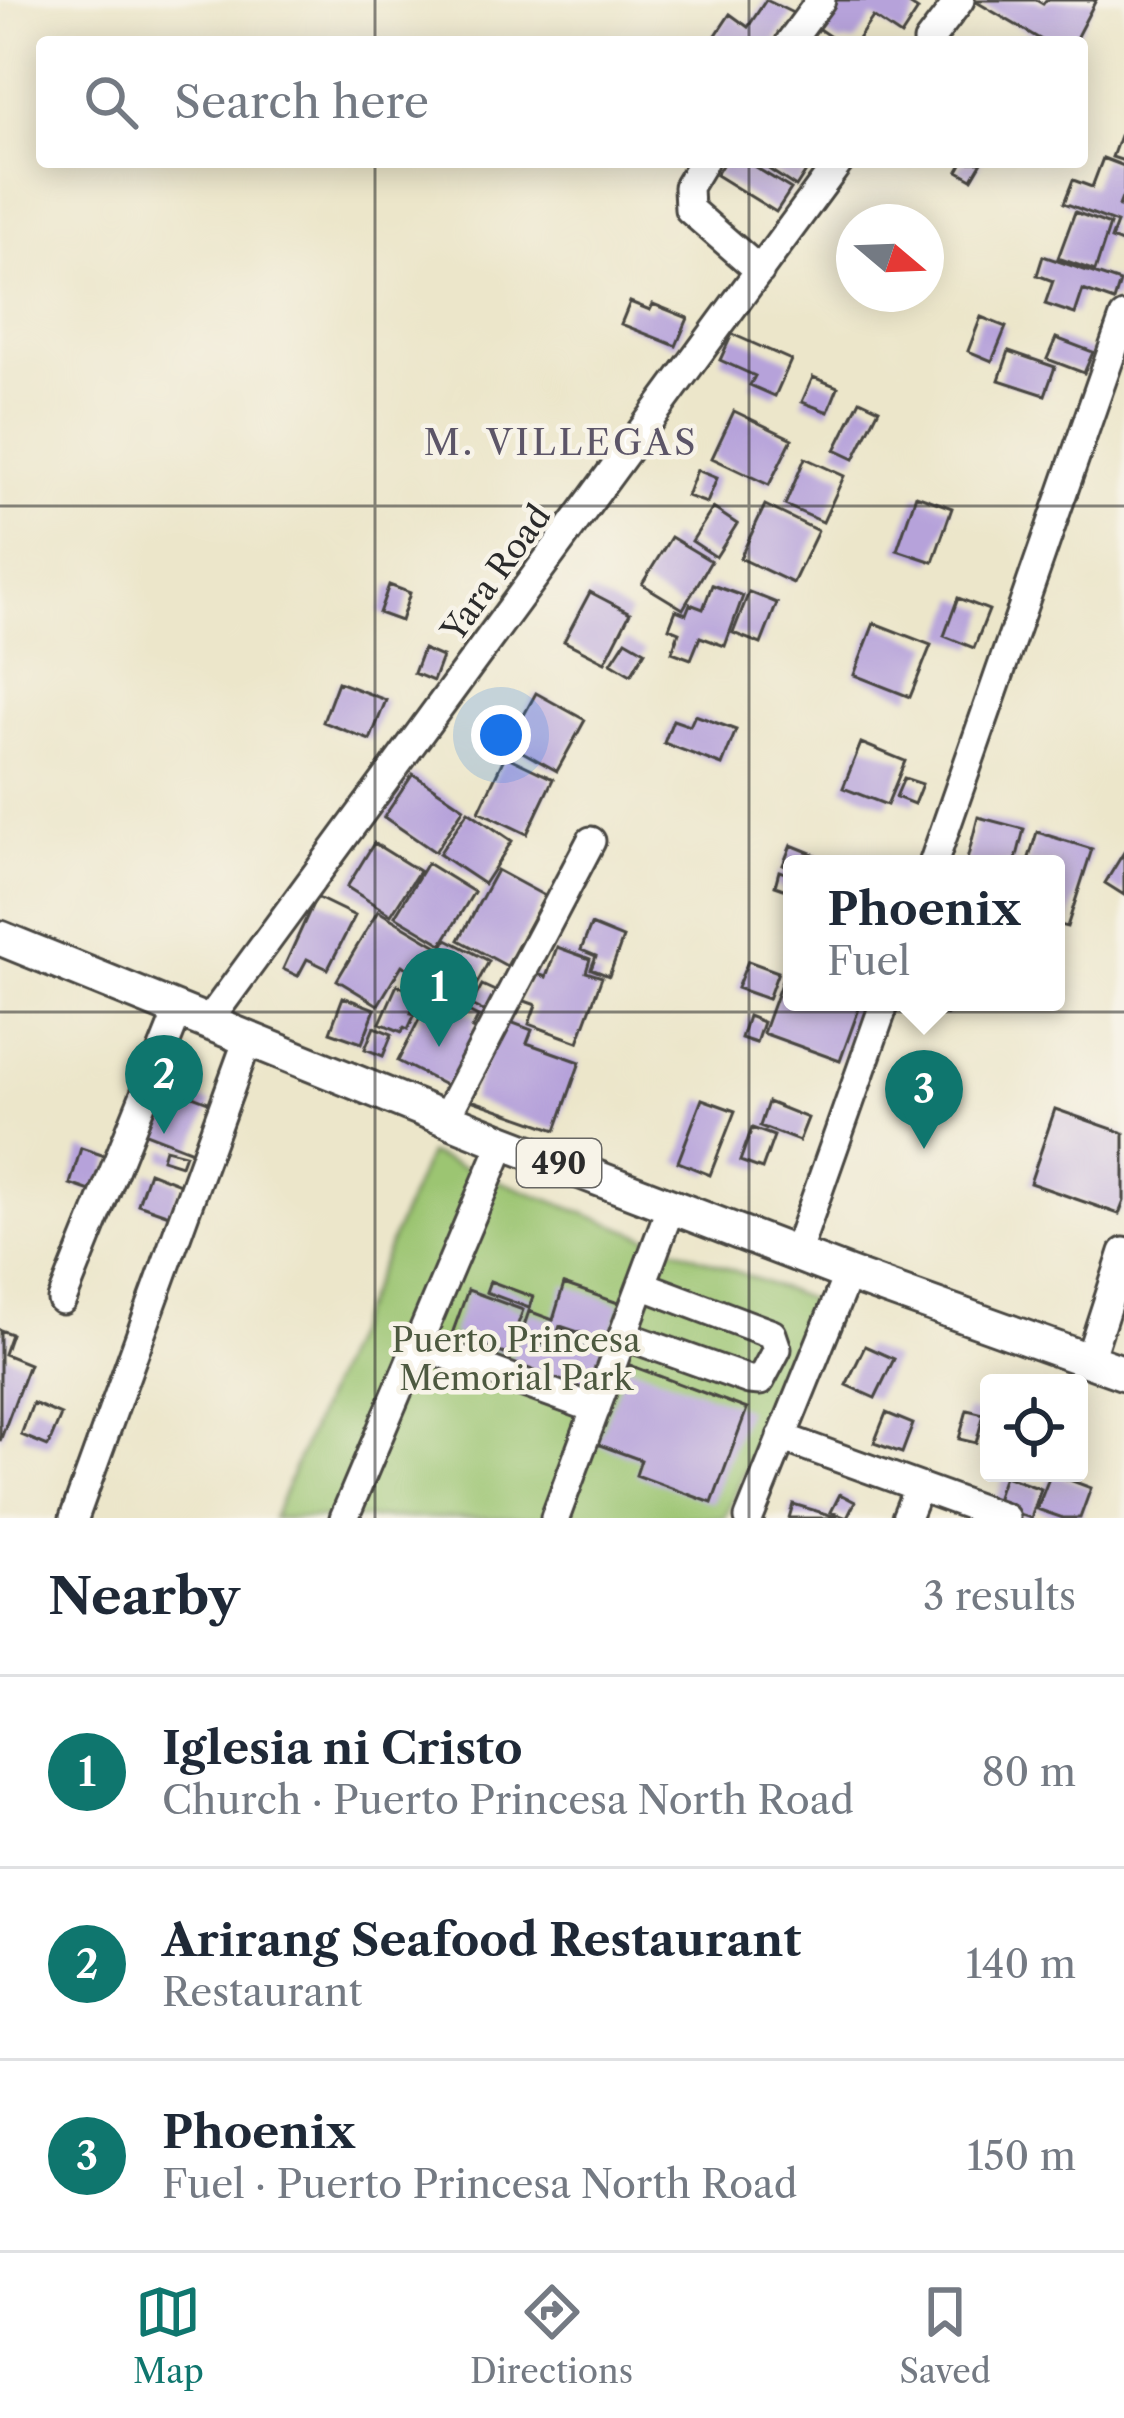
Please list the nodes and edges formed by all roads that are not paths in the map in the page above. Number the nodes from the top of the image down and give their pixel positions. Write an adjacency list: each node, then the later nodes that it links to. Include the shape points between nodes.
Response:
1 (821, 0): 3 (street)
2 (960, 0): 4 (street)
3 (794, 36)
4 (933, 36)
5 (699, 168): 7 (street, via 688,187 689,209)
6 (835, 168): 7 (street, Yara Road)
7 (760, 272): 13 (street, Yara Road)
8 (1124, 317): 10 (street)
9 (591, 841): 15 (street)
10 (936, 855)
11 (0, 938): 13 (main road, 490)
12 (881, 1011): 19 (street)
13 (193, 1017): 14 (main road, 490); 22 (street, Yara Road)
14 (248, 1039): 15 (main road, 490); 30 (street)
15 (446, 1119): 16 (main road, 490)
16 (503, 1142): 17 (main road, 490); 24 (street)
17 (671, 1206): 19 (main road, 490); 21 (street)
18 (1124, 1252): 25 (street)
19 (796, 1254): 20 (main road, 490)
20 (848, 1274): 25 (main road, 490); 28 (street)
21 (642, 1286): 23 (street); 23 (street, via 772,1334 777,1349 766,1376 748,1380)
22 (62, 1300)
23 (623, 1336): 27 (street)
24 (418, 1344): 27 (street); 31 (street)
25 (1089, 1360): 26 (main road, 490)
26 (1124, 1373)
27 (596, 1408): 32 (street)
28 (781, 1437): 29 (street); 33 (street)
29 (917, 1488): 34 (street); 35 (street)
30 (74, 1518)
31 (344, 1518)
32 (555, 1518)
33 (749, 1518)
34 (906, 1518)
35 (1005, 1518)

